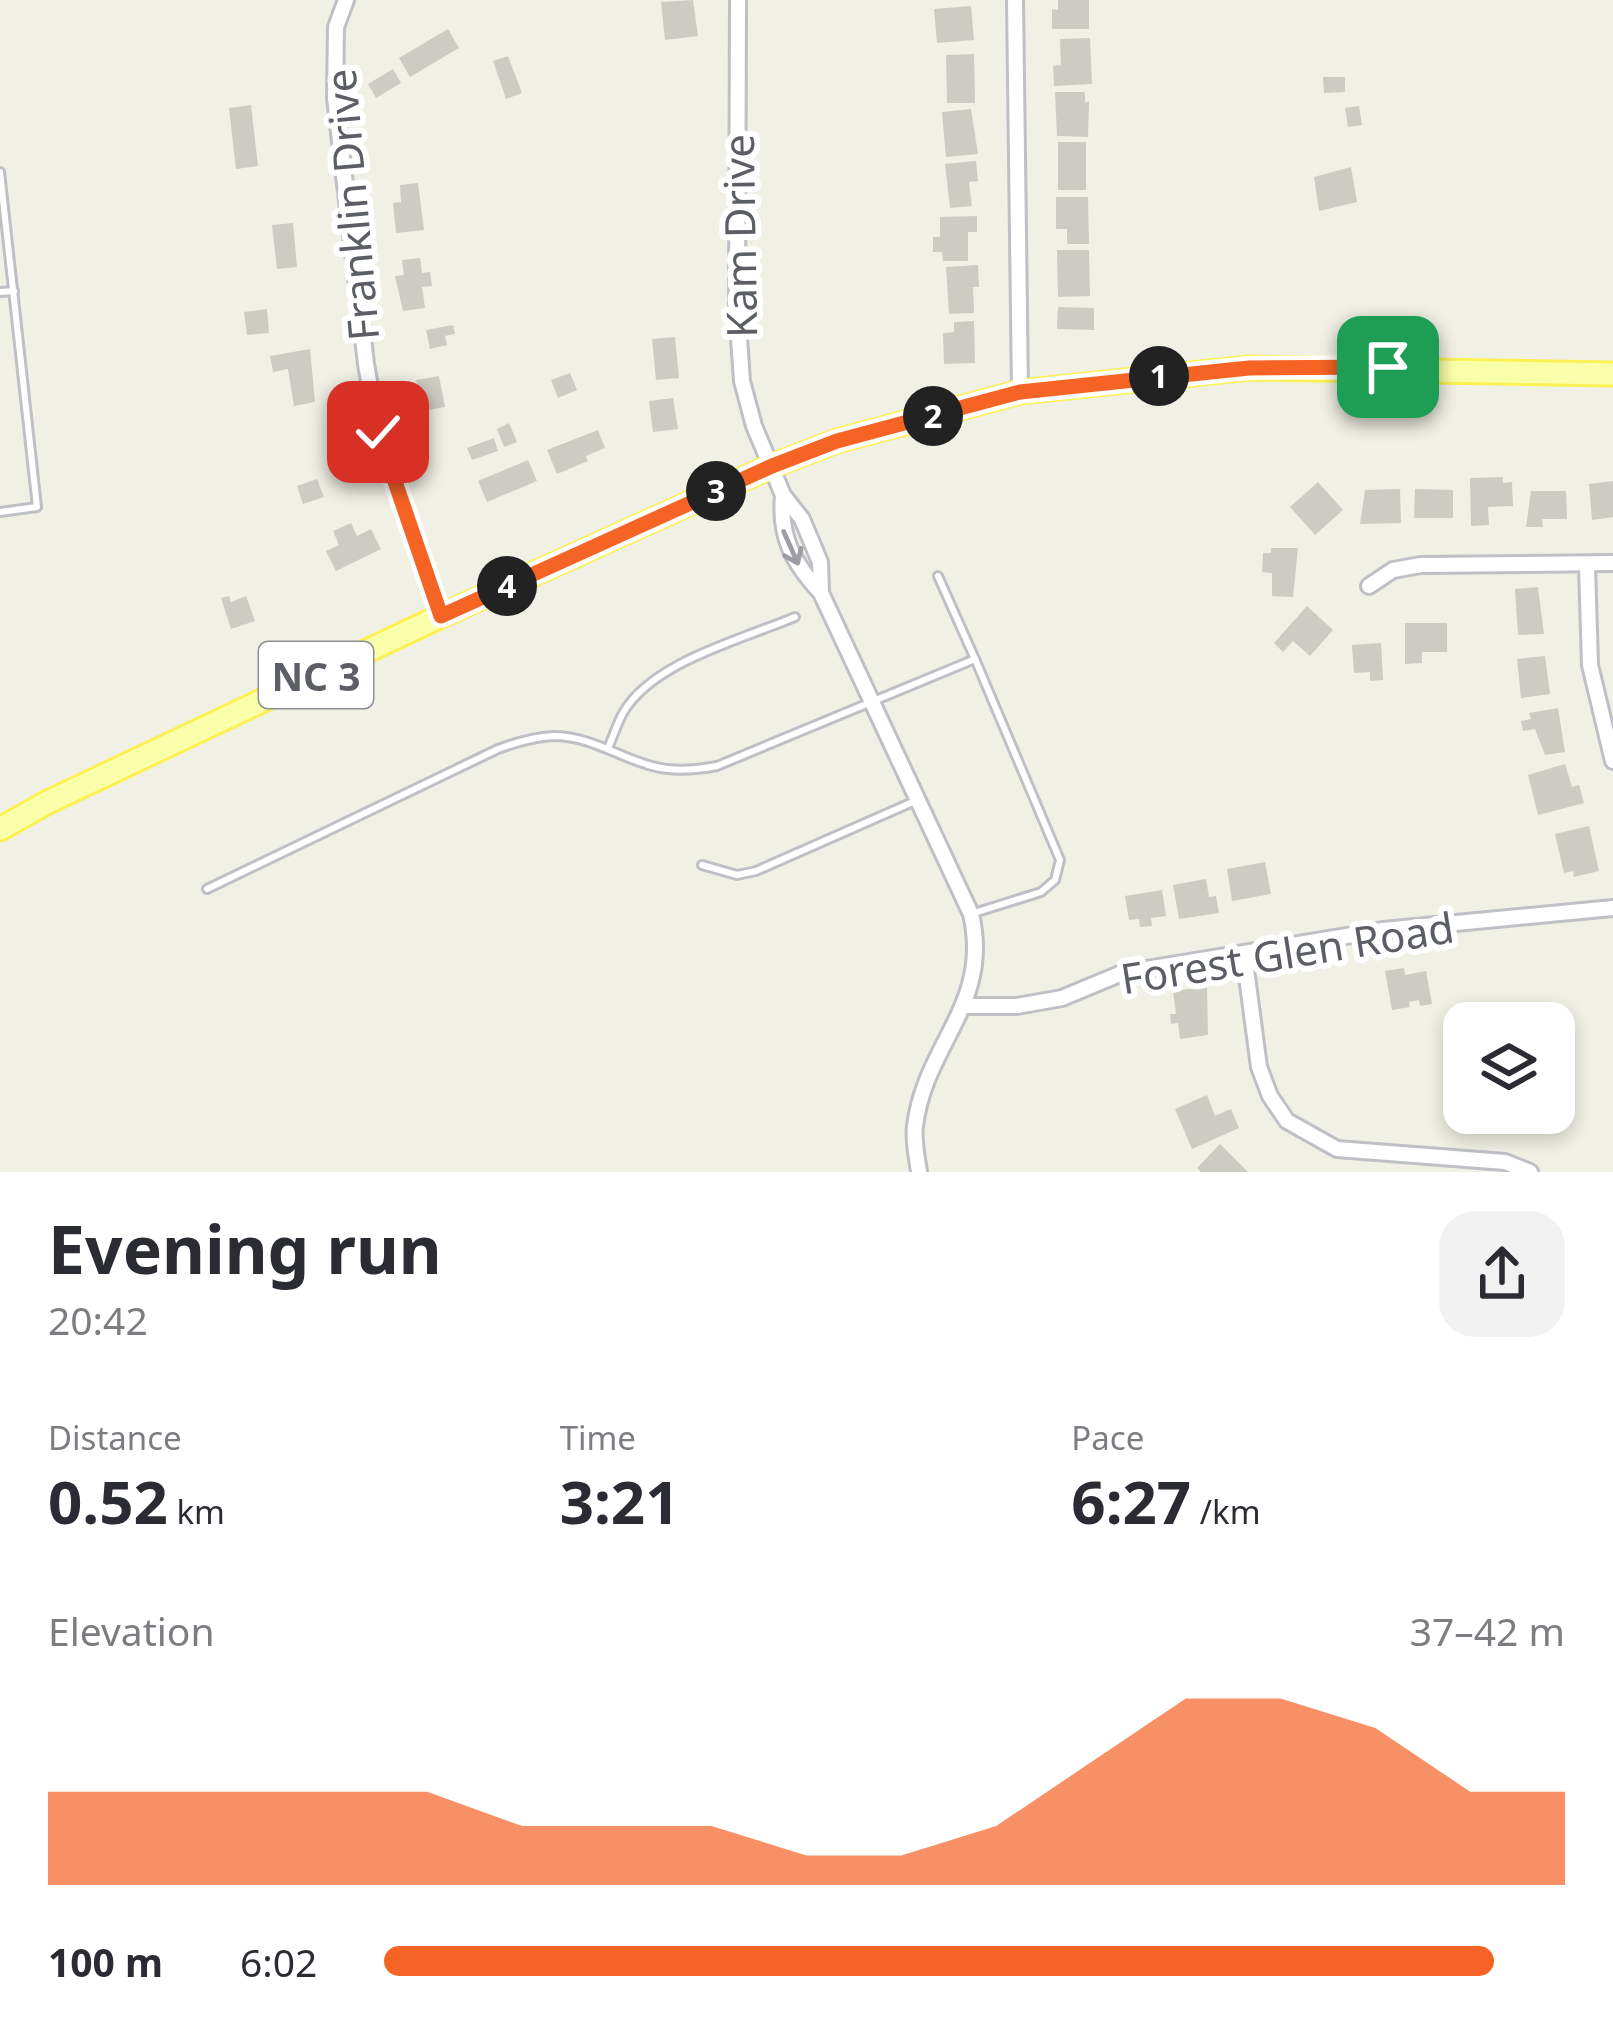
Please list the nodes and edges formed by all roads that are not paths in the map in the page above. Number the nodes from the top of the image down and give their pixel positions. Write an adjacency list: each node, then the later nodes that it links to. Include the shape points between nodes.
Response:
1 (346, 0): 15 (street, Franklin Drive, via 336,27 335,98 366,364 378,432)
2 (738, 0): 9 (street, Kam Drive, via 739,345 748,403)
3 (1015, 0): 8 (street)
4 (0, 172): 5 (lane)
5 (14, 291): 6 (lane); 10 (lane, via 38,507)
6 (0, 292)
7 (1613, 374): 8 (main road, NC 3, via 1249,368)
8 (1020, 392): 9 (main road, NC 3)
9 (772, 466): 15 (main road, NC 3); 18 (street, Kam Drive, via 802,519 820,562 821,593)
10 (0, 512)
11 (1613, 563): 12 (street)
12 (1587, 566): 14 (street, via 1421,565); 20 (street, via 1590,665)
13 (938, 576): 17 (lane)
14 (1370, 586)
15 (441, 616): 22 (main road, NC 3)
16 (795, 617): 19 (lane, via 652,682 624,712)
17 (975, 659): 18 (lane); 26 (lane, via 1060,860 1041,892)
18 (872, 700): 19 (lane, via 717,766 653,767); 21 (street, Kam Drive)
19 (608, 748): 24 (lane, via 558,736 498,748)
20 (1613, 761)
21 (918, 799): 23 (lane, via 756,871); 26 (street, Kam Drive)
22 (0, 829)
23 (702, 865)
24 (207, 890)
25 (1613, 908): 27 (street, Forest Glen Road, via 1383,930)
26 (971, 914): 28 (street, via 976,955)
27 (1244, 954): 28 (street, Forest Glen Road, via 1123,973 1062,998); 30 (street, via 1259,1067 1288,1121 1337,1149 1505,1162)
28 (964, 1006): 29 (street, via 922,1096 914,1129)
29 (919, 1172)
30 (1530, 1172)

